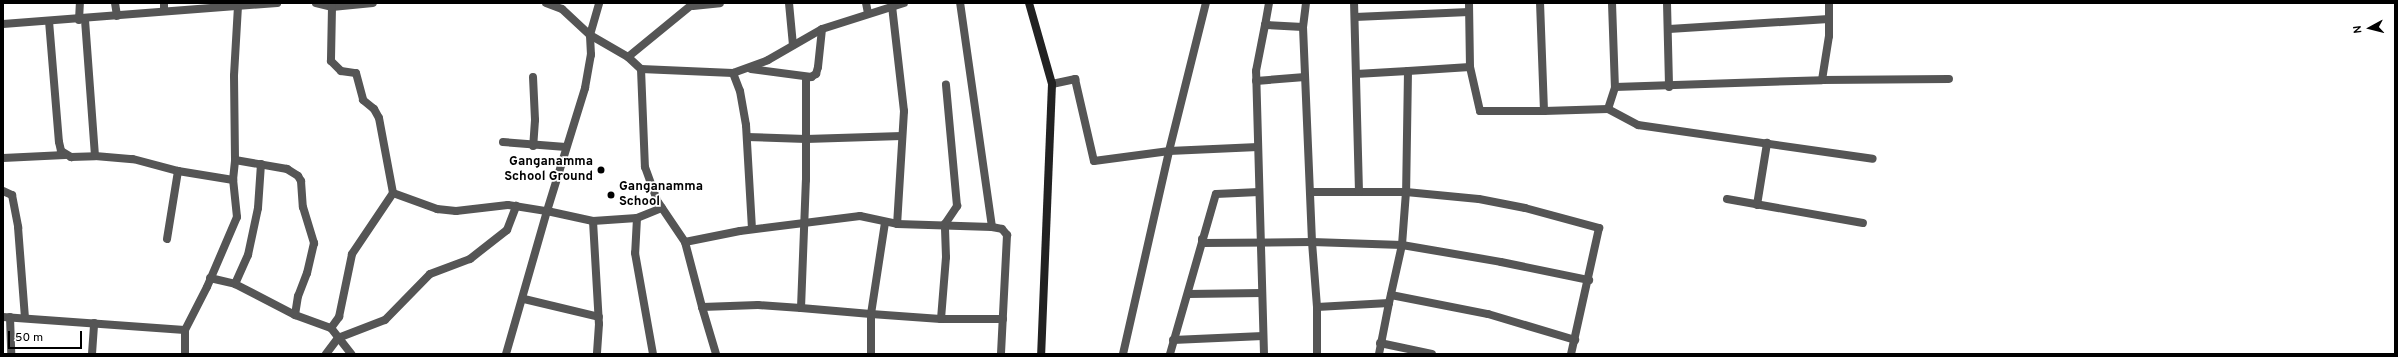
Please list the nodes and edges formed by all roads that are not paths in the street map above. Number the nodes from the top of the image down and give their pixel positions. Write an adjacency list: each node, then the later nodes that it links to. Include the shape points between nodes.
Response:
1 (80, 3): 33 (street)
2 (115, 3): 30 (street)
3 (277, 3): 24 (street)
4 (316, 3): 27 (street)
5 (373, 3): 27 (street)
6 (546, 3): 40 (street, via 562,10)
7 (599, 3): 40 (street)
8 (720, 3): 23 (street)
9 (790, 3): 41 (street)
10 (866, 3): 29 (street)
11 (904, 3): 25 (street)
12 (960, 3): 96 (street)
13 (1029, 3): 56 (main road)
14 (1206, 3): 69 (street)
15 (1269, 3): 36 (street)
16 (1306, 3): 37 (street)
17 (1354, 3): 31 (street)
18 (1469, 3): 28 (street)
19 (1540, 3): 60 (street)
20 (1612, 3): 57 (street)
21 (1667, 3): 39 (street)
22 (1828, 3): 32 (street)
23 (693, 4): 42 (street)
24 (238, 6): 26 (street); 74 (street, via 234,76)
25 (892, 6): 29 (street); 61 (street, via 903,82)
26 (164, 7): 30 (street)
27 (332, 7): 83 (street, via 331,61 341,71 356,73 363,100 374,109 379,118)
28 (1469, 12): 31 (street); 43 (street)
29 (868, 13): 38 (street)
30 (117, 16): 33 (street)
31 (1355, 17): 48 (street)
32 (1829, 19): 39 (street); 53 (street)
33 (82, 20): 34 (street); 71 (street)
34 (49, 21): 35 (street); 70 (street, via 59,142)
35 (3, 24)
36 (1265, 25): 37 (street); 54 (street)
37 (1303, 27): 51 (street)
38 (822, 29): 41 (street); 50 (street, via 816,74)
39 (1669, 29): 58 (street)
40 (590, 35): 42 (street); 68 (street, via 591,55 585,88)
41 (793, 45): 44 (street)
42 (628, 57): 45 (street)
43 (1470, 67): 46 (street); 60 (street, via 1480,111)
44 (751, 68): 47 (street); 50 (street)
45 (641, 69): 47 (street); 87 (street, via 645,167)
46 (1408, 71): 48 (street); 82 (street)
47 (733, 73): 62 (street, via 740,91)
48 (1356, 74): 81 (street)
49 (533, 77): 66 (street)
50 (806, 77): 63 (street)
51 (1305, 77): 54 (street); 80 (street)
52 (1949, 79): 53 (street)
53 (1822, 80): 58 (street)
54 (1256, 82): 67 (street)
55 (946, 84): 95 (street, via 957,206)
56 (1052, 84): 69 (street, via 1075,79 1094,161); 140 (main road)
57 (1615, 87): 58 (street); 59 (street)
58 (1669, 87)
59 (1608, 109): 60 (street); 65 (street, via 1638,125)
60 (1544, 111)
61 (902, 136): 63 (street); 94 (street)
62 (746, 137): 63 (street); 97 (street)
63 (806, 138): 91 (street)
64 (503, 142): 66 (street)
65 (1767, 142): 73 (street); 85 (street)
66 (533, 146): 68 (street)
67 (1258, 147): 69 (street); 79 (street)
68 (566, 148): 88 (street)
69 (1169, 151): 141 (street)
70 (65, 155): 71 (street); 72 (street)
71 (95, 156): 76 (street, via 133,159)
72 (3, 158)
73 (1873, 159)
74 (236, 160): 75 (street); 77 (street)
75 (261, 164): 106 (street, via 254,230 248,256); 115 (street, via 287,169 301,181 303,207 314,243 298,296)
76 (178, 172): 77 (street); 98 (street)
77 (233, 180): 104 (street, via 237,217)
78 (3, 191): 117 (street, via 12,195 14,201)
79 (1259, 192): 99 (street, via 1216,194); 102 (street)
80 (1312, 192): 81 (street); 101 (street)
81 (1358, 192): 82 (street)
82 (1406, 192): 103 (street); 105 (street, via 1479,199 1526,208 1598,227)
83 (393, 193): 86 (street, via 437,209 456,211); 122 (street, via 352,254 340,316)
84 (1727, 199): 85 (street)
85 (1757, 205): 93 (street)
86 (516, 206): 88 (street); 125 (street, via 506,230 470,259 430,274 385,320)
87 (662, 208): 89 (street); 100 (street)
88 (547, 211): 90 (street); 109 (street)
89 (636, 218): 90 (street); 136 (street, via 636,253)
90 (593, 221): 118 (street)
91 (805, 222): 92 (street, via 860,216); 97 (street); 113 (street)
92 (885, 222): 94 (street); 114 (street)
93 (1863, 223)
94 (897, 224): 95 (street)
95 (945, 224): 96 (street); 119 (street, via 946,257)
96 (992, 227): 120 (street, via 1002,229 1007,235)
97 (752, 229): 100 (street)
98 (167, 239)
99 (1202, 239): 102 (street, via 1202,243); 108 (street)
100 (685, 242): 111 (street)
101 (1312, 242): 102 (street); 103 (street); 112 (street)
102 (1262, 243): 107 (street)
103 (1402, 245): 105 (street); 110 (street)
104 (210, 278): 106 (street); 123 (street)
105 (1589, 280): 127 (street)
106 (235, 284): 115 (street)
107 (1262, 293): 108 (street); 124 (street)
108 (1188, 294): 126 (street)
109 (524, 299): 118 (street); 134 (street)
110 (1390, 299): 112 (street); 127 (street, via 1488,314); 128 (street)
111 (702, 307): 113 (street, via 758,305); 137 (street)
112 (1317, 307): 144 (street)
113 (801, 308): 114 (street)
114 (871, 314): 119 (street); 138 (street)
115 (295, 316): 122 (street)
116 (7, 317): 117 (street); 129 (street)
117 (25, 317): 121 (street)
118 (598, 317): 135 (street)
119 (941, 319): 120 (street)
120 (1003, 319): 139 (street)
121 (94, 323): 123 (street); 130 (street)
122 (331, 328): 125 (street)
123 (184, 330): 131 (street)
124 (1263, 336): 126 (street); 143 (street)
125 (338, 338): 132 (street); 133 (street)
126 (1173, 340): 142 (street)
127 (1575, 340): 147 (street)
128 (1380, 343): 145 (street); 146 (street)
129 (11, 354)
130 (92, 354)
131 (185, 354)
132 (326, 354)
133 (351, 354)
134 (506, 354)
135 (597, 354)
136 (653, 354)
137 (716, 354)
138 (871, 354)
139 (1001, 354)
140 (1041, 354)
141 (1123, 354)
142 (1170, 354)
143 (1264, 354)
144 (1317, 354)
145 (1379, 354)
146 (1432, 354)
147 (1572, 354)

